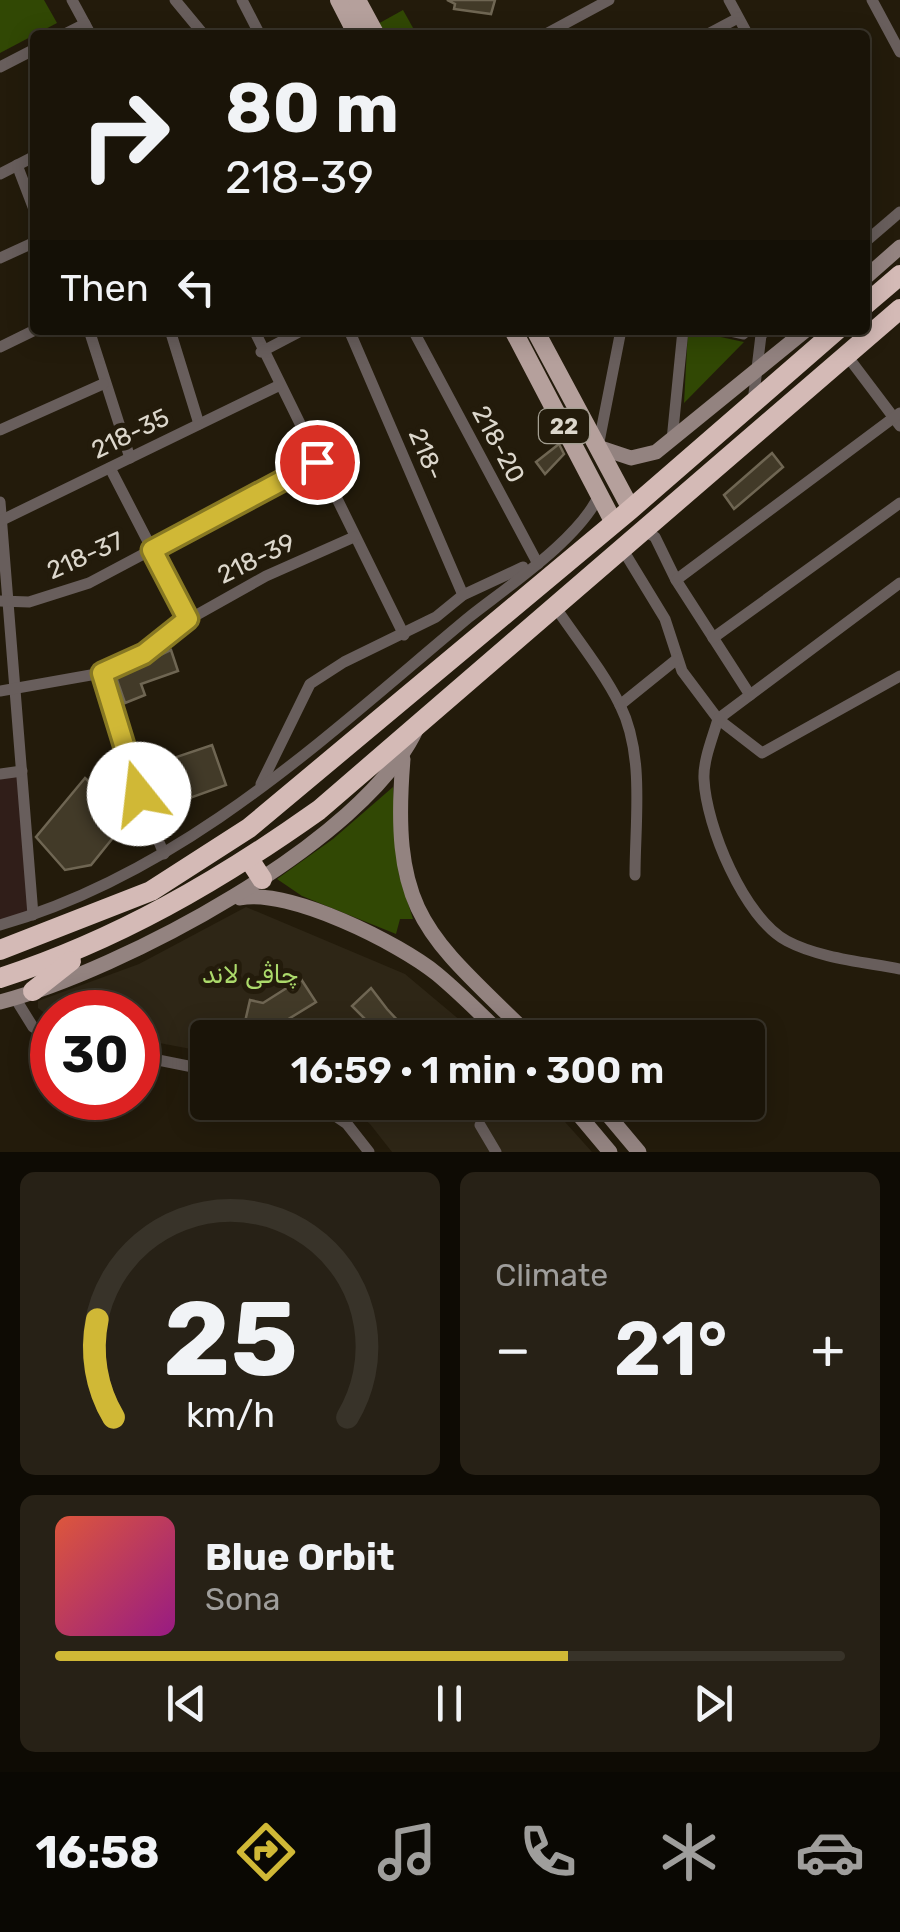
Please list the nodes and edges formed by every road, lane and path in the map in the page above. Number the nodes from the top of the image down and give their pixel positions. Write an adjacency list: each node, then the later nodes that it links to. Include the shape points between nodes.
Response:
1 (72, 0): 12 (street)
2 (175, 0): 13 (street)
3 (242, 0): 14 (street)
4 (339, 0): 15 (main road)
5 (358, 0): 16 (main road)
6 (610, 0): 9 (street)
7 (729, 0): 10 (street)
8 (872, 0): 22 (street)
9 (586, 5): 11 (street)
10 (738, 18): 19 (street); 20 (street)
11 (569, 22): 17 (street); 18 (street)
12 (88, 29)
13 (200, 30)
14 (257, 30)
15 (350, 30)
16 (373, 30)
17 (554, 30)
18 (573, 30)
19 (715, 30)
20 (745, 30)
21 (30, 52): 23 (street)
22 (900, 52)
23 (0, 67)
24 (30, 159): 25 (street)
25 (18, 165): 26 (street); 27 (street)
26 (0, 174)
27 (30, 198)
28 (900, 212): 29 (street)
29 (870, 238)
30 (30, 244): 32 (street)
31 (900, 246): 33 (main road)
32 (0, 258)
33 (870, 273)
34 (895, 287): 35 (highway)
35 (870, 302)
36 (900, 309): 53 (highway)
37 (30, 332): 51 (street)
38 (90, 335): 55 (street)
39 (172, 335): 59 (street)
40 (256, 335): 52 (street)
41 (293, 335): 52 (street)
42 (351, 335): 78 (street, 218-)
43 (416, 335): 75 (street, 218-20)
44 (517, 335): 66 (main road, 22)
45 (538, 335): 62 (main road, 22)
46 (620, 335): 62 (street)
47 (683, 335): 61 (street)
48 (763, 335): 54 (street)
49 (800, 335): 54 (main road)
50 (831, 335): 57 (highway)
51 (0, 347)
52 (261, 352): 56 (street)
53 (848, 357): 58 (street); 71 (highway)
54 (754, 376): 57 (street); 61 (main road)
55 (104, 384): 60 (street); 63 (street)
56 (278, 386): 59 (street, 218-35); 64 (street)
57 (752, 406): 69 (highway)
58 (898, 419): 76 (street)
59 (199, 424): 63 (street, 218-35)
60 (0, 430)
61 (672, 442): 62 (main road, via 631,458)
62 (598, 447): 69 (main road, 22)
63 (130, 458): 65 (street, 218-35)
64 (317, 462): 72 (street); 73 (street, 218-37)
65 (110, 468): 70 (street, 218-35); 73 (street)
66 (600, 493): 69 (main road, 22); 75 (street)
67 (0, 502): 70 (street)
68 (900, 503): 83 (street)
69 (622, 516): 75 (highway)
70 (1, 521): 79 (street)
71 (644, 531): 74 (highway); 76 (street, via 655,537)
72 (354, 537): 81 (street, 218-39); 82 (street)
73 (152, 550): 79 (street, 218-37, via 89,583 29,602); 81 (street)
74 (623, 550): 80 (highway); 84 (street, via 664,618)
75 (542, 571): 78 (street); 96 (street); 106 (highway, via 249,828 151,891)
76 (676, 580): 83 (street)
77 (900, 584): 89 (street)
78 (463, 596): 82 (street)
79 (4, 601): 87 (street)
80 (556, 608): 90 (street); 92 (highway)
81 (188, 619): 85 (street, 218-39, via 144,654)
82 (404, 636): 96 (street, via 310,684)
83 (713, 638): 89 (street)
84 (677, 659): 90 (street); 91 (street)
85 (102, 673): 87 (street, 218-39); 97 (street)
86 (900, 676): 91 (street, via 762,753)
87 (16, 690): 88 (street, 218-39); 94 (street)
88 (0, 691)
89 (750, 695): 91 (street)
90 (620, 705): 99 (street, via 634,762)
91 (718, 719): 108 (street, via 703,776 709,813 736,880 764,922 786,941)
92 (417, 728): 93 (main road); 98 (highway)
93 (403, 759): 100 (main road, via 353,810); 103 (main road, via 403,858)
94 (22, 771): 95 (street); 102 (street)
95 (0, 774)
96 (258, 791): 97 (street)
97 (164, 854): 102 (street)
98 (250, 859): 100 (highway); 105 (highway)
99 (635, 875)
100 (262, 878): 101 (main road)
101 (231, 900): 107 (main road, via 282,901); 110 (main road)
102 (32, 916): 104 (street)
103 (424, 924): 107 (main road); 112 (main road, via 443,952)
104 (0, 925)
105 (92, 945): 109 (highway); 110 (highway)
106 (0, 950)
107 (400, 950): 111 (main road)
108 (900, 970)
109 (0, 978)
110 (16, 997): 113 (street)
111 (486, 1020)
112 (513, 1020)
113 (30, 1022)
114 (160, 1060): 115 (street)
115 (190, 1066)
116 (341, 1120): 120 (street)
117 (583, 1120): 122 (main road)
118 (612, 1120): 123 (main road)
119 (480, 1125): 121 (street)
120 (369, 1152)
121 (496, 1152)
122 (610, 1152)
123 (638, 1152)

